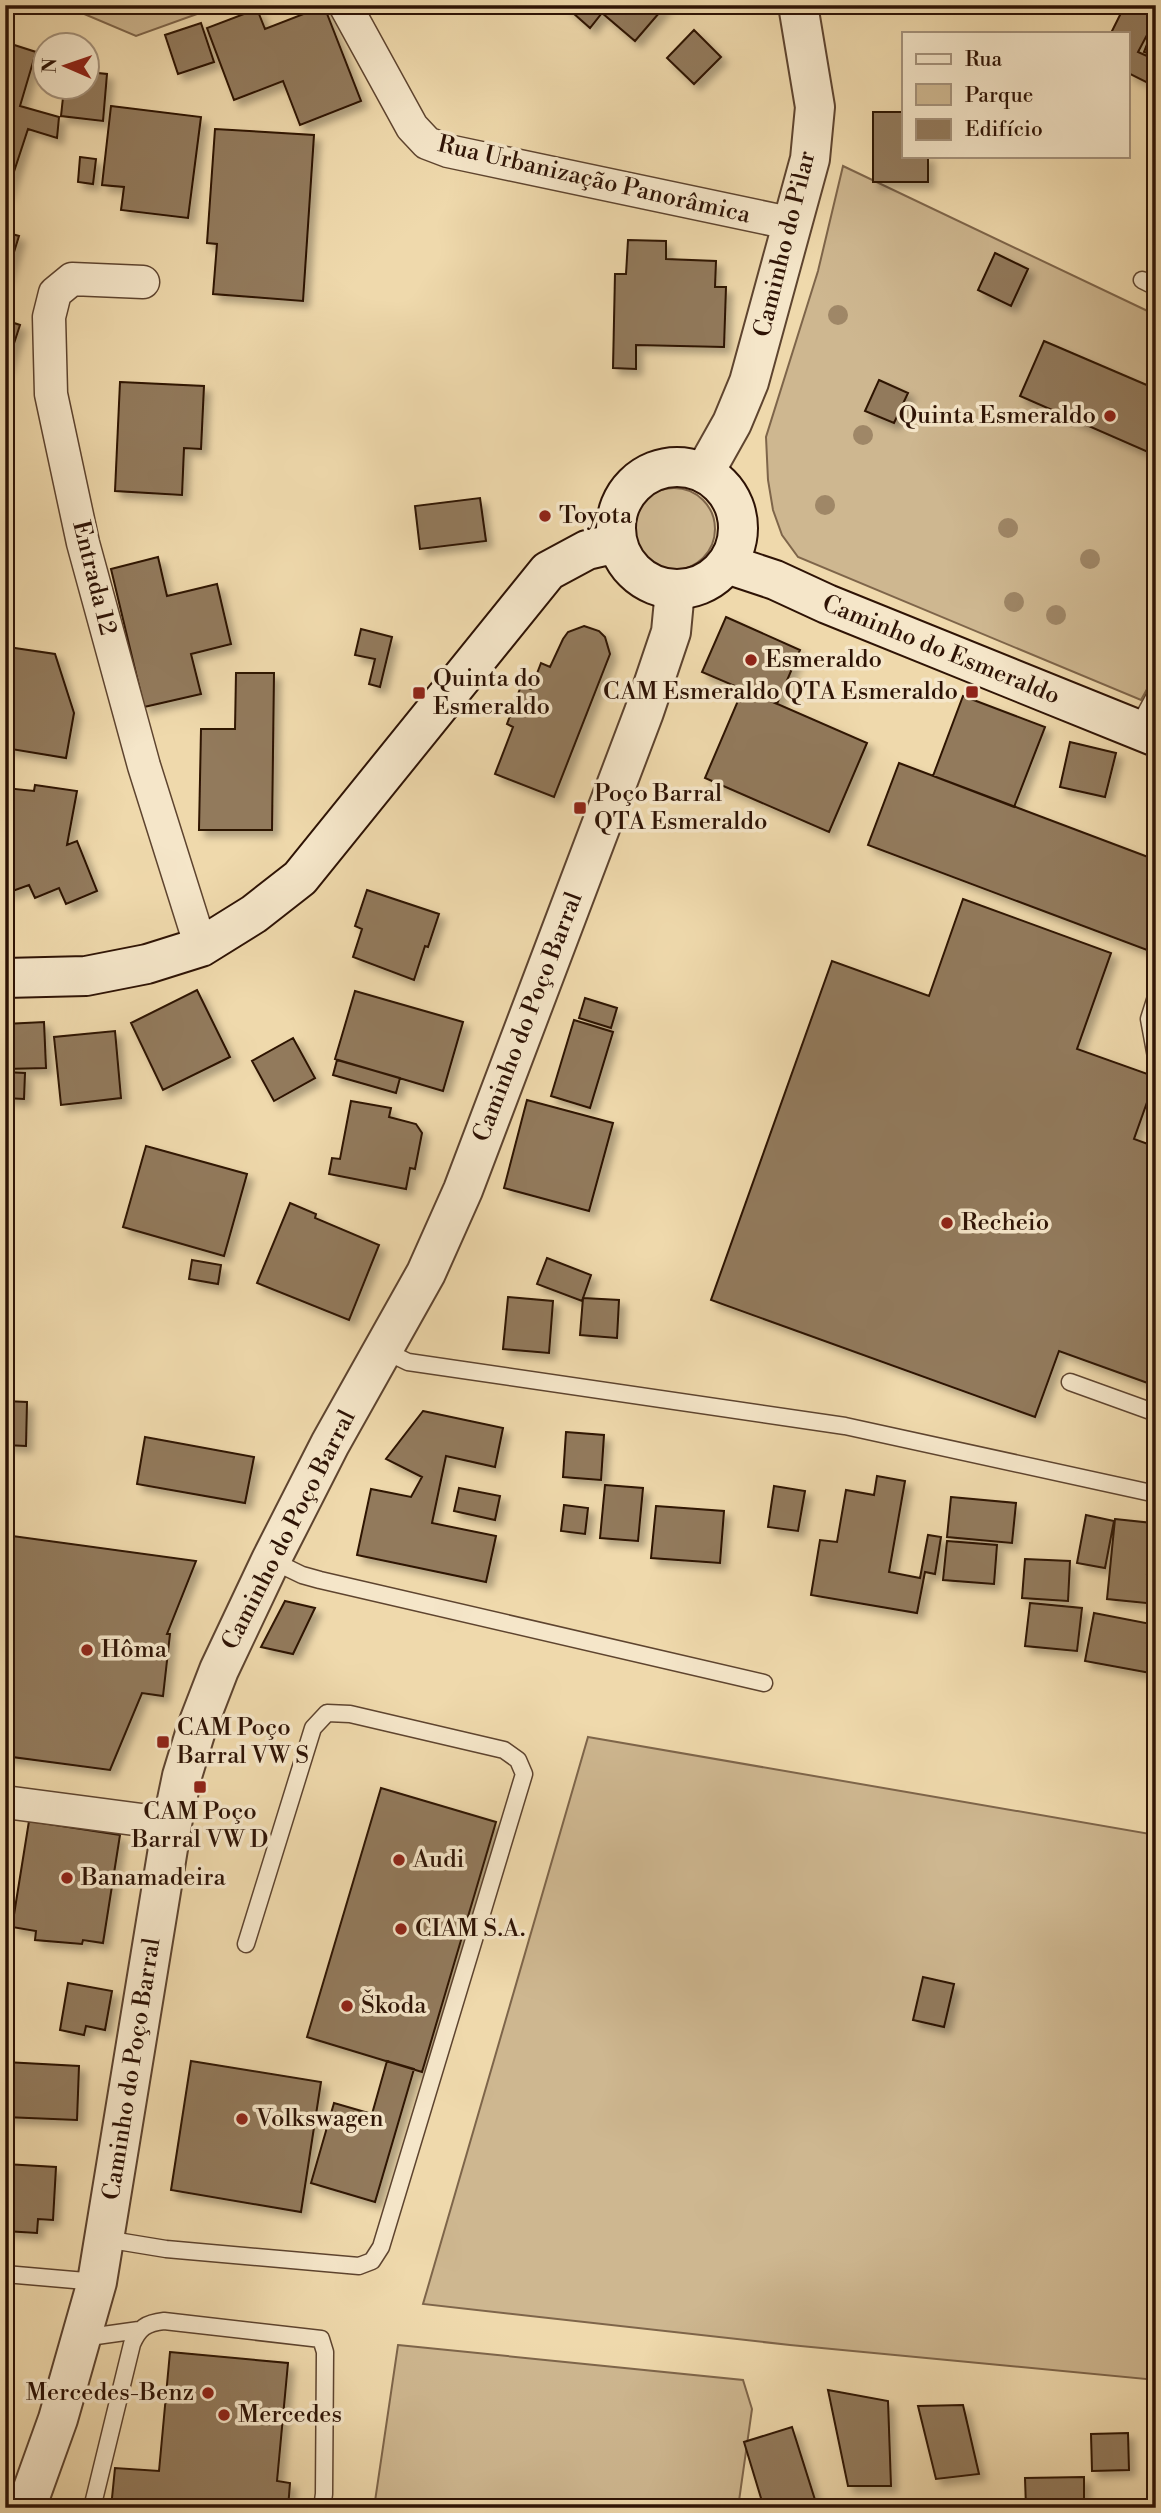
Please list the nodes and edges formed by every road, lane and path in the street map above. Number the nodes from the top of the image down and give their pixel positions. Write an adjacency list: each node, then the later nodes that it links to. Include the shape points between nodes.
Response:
1 (345, 5): 3 (street, Rua Urbanização Panorâmica, via 412,127 427,143 447,151)
2 (798, 5): 3 (street, Caminho do Pilar, via 815,107 810,159)
3 (794, 224): 5 (street, Caminho do Pilar, via 749,382)
4 (143, 282): 11 (street, Entrada 12, via 72,279 55,293 49,317 51,394 83,542 140,753)
5 (704, 473): 6 (street, via 684,467 644,476 629,490 620,508); 7 (street, via 732,500 738,519 738,538)
6 (617, 543): 8 (street, via 640,578); 11 (street, via 587,550 548,571 300,878)
7 (727, 565): 8 (street, via 708,582); 10 (street, Caminho do Esmeraldo, via 775,580)
8 (675, 590): 15 (street, Caminho do Poço Barral, via 671,632 644,712 463,1190 426,1273)
9 (1156, 694): 10 (lane)
10 (1146, 733)
11 (201, 947): 12 (street, via 86,976)
12 (5, 978)
13 (1156, 997): 14 (lane, via 1149,1019)
14 (1156, 1057)
15 (383, 1350): 18 (lane, via 408,1362 845,1426); 19 (street, Caminho do Poço Barral)
16 (1070, 1382): 17 (lane)
17 (1156, 1413)
18 (1156, 1494)
19 (271, 1560): 20 (lane, via 320,1580); 22 (street, Caminho do Poço Barral, via 197,1727)
20 (764, 1684)
21 (5, 1802): 22 (street)
22 (172, 1824): 24 (street, Caminho do Poço Barral)
23 (246, 1944): 24 (lane, via 313,1728 327,1713 350,1714 504,1750 518,1760 524,1774 381,2247 372,2261 359,2266)
24 (105, 2239): 26 (street, Caminho do Poço Barral)
25 (5, 2274): 26 (lane)
26 (97, 2282): 28 (street, Caminho do Poço Barral)
27 (138, 2330): 28 (lane); 30 (lane); 31 (lane, via 149,2322 164,2321 321,2339 325,2352)
28 (81, 2338): 29 (street, Caminho do Poço Barral)
29 (26, 2508)
30 (92, 2508)
31 (322, 2508)

